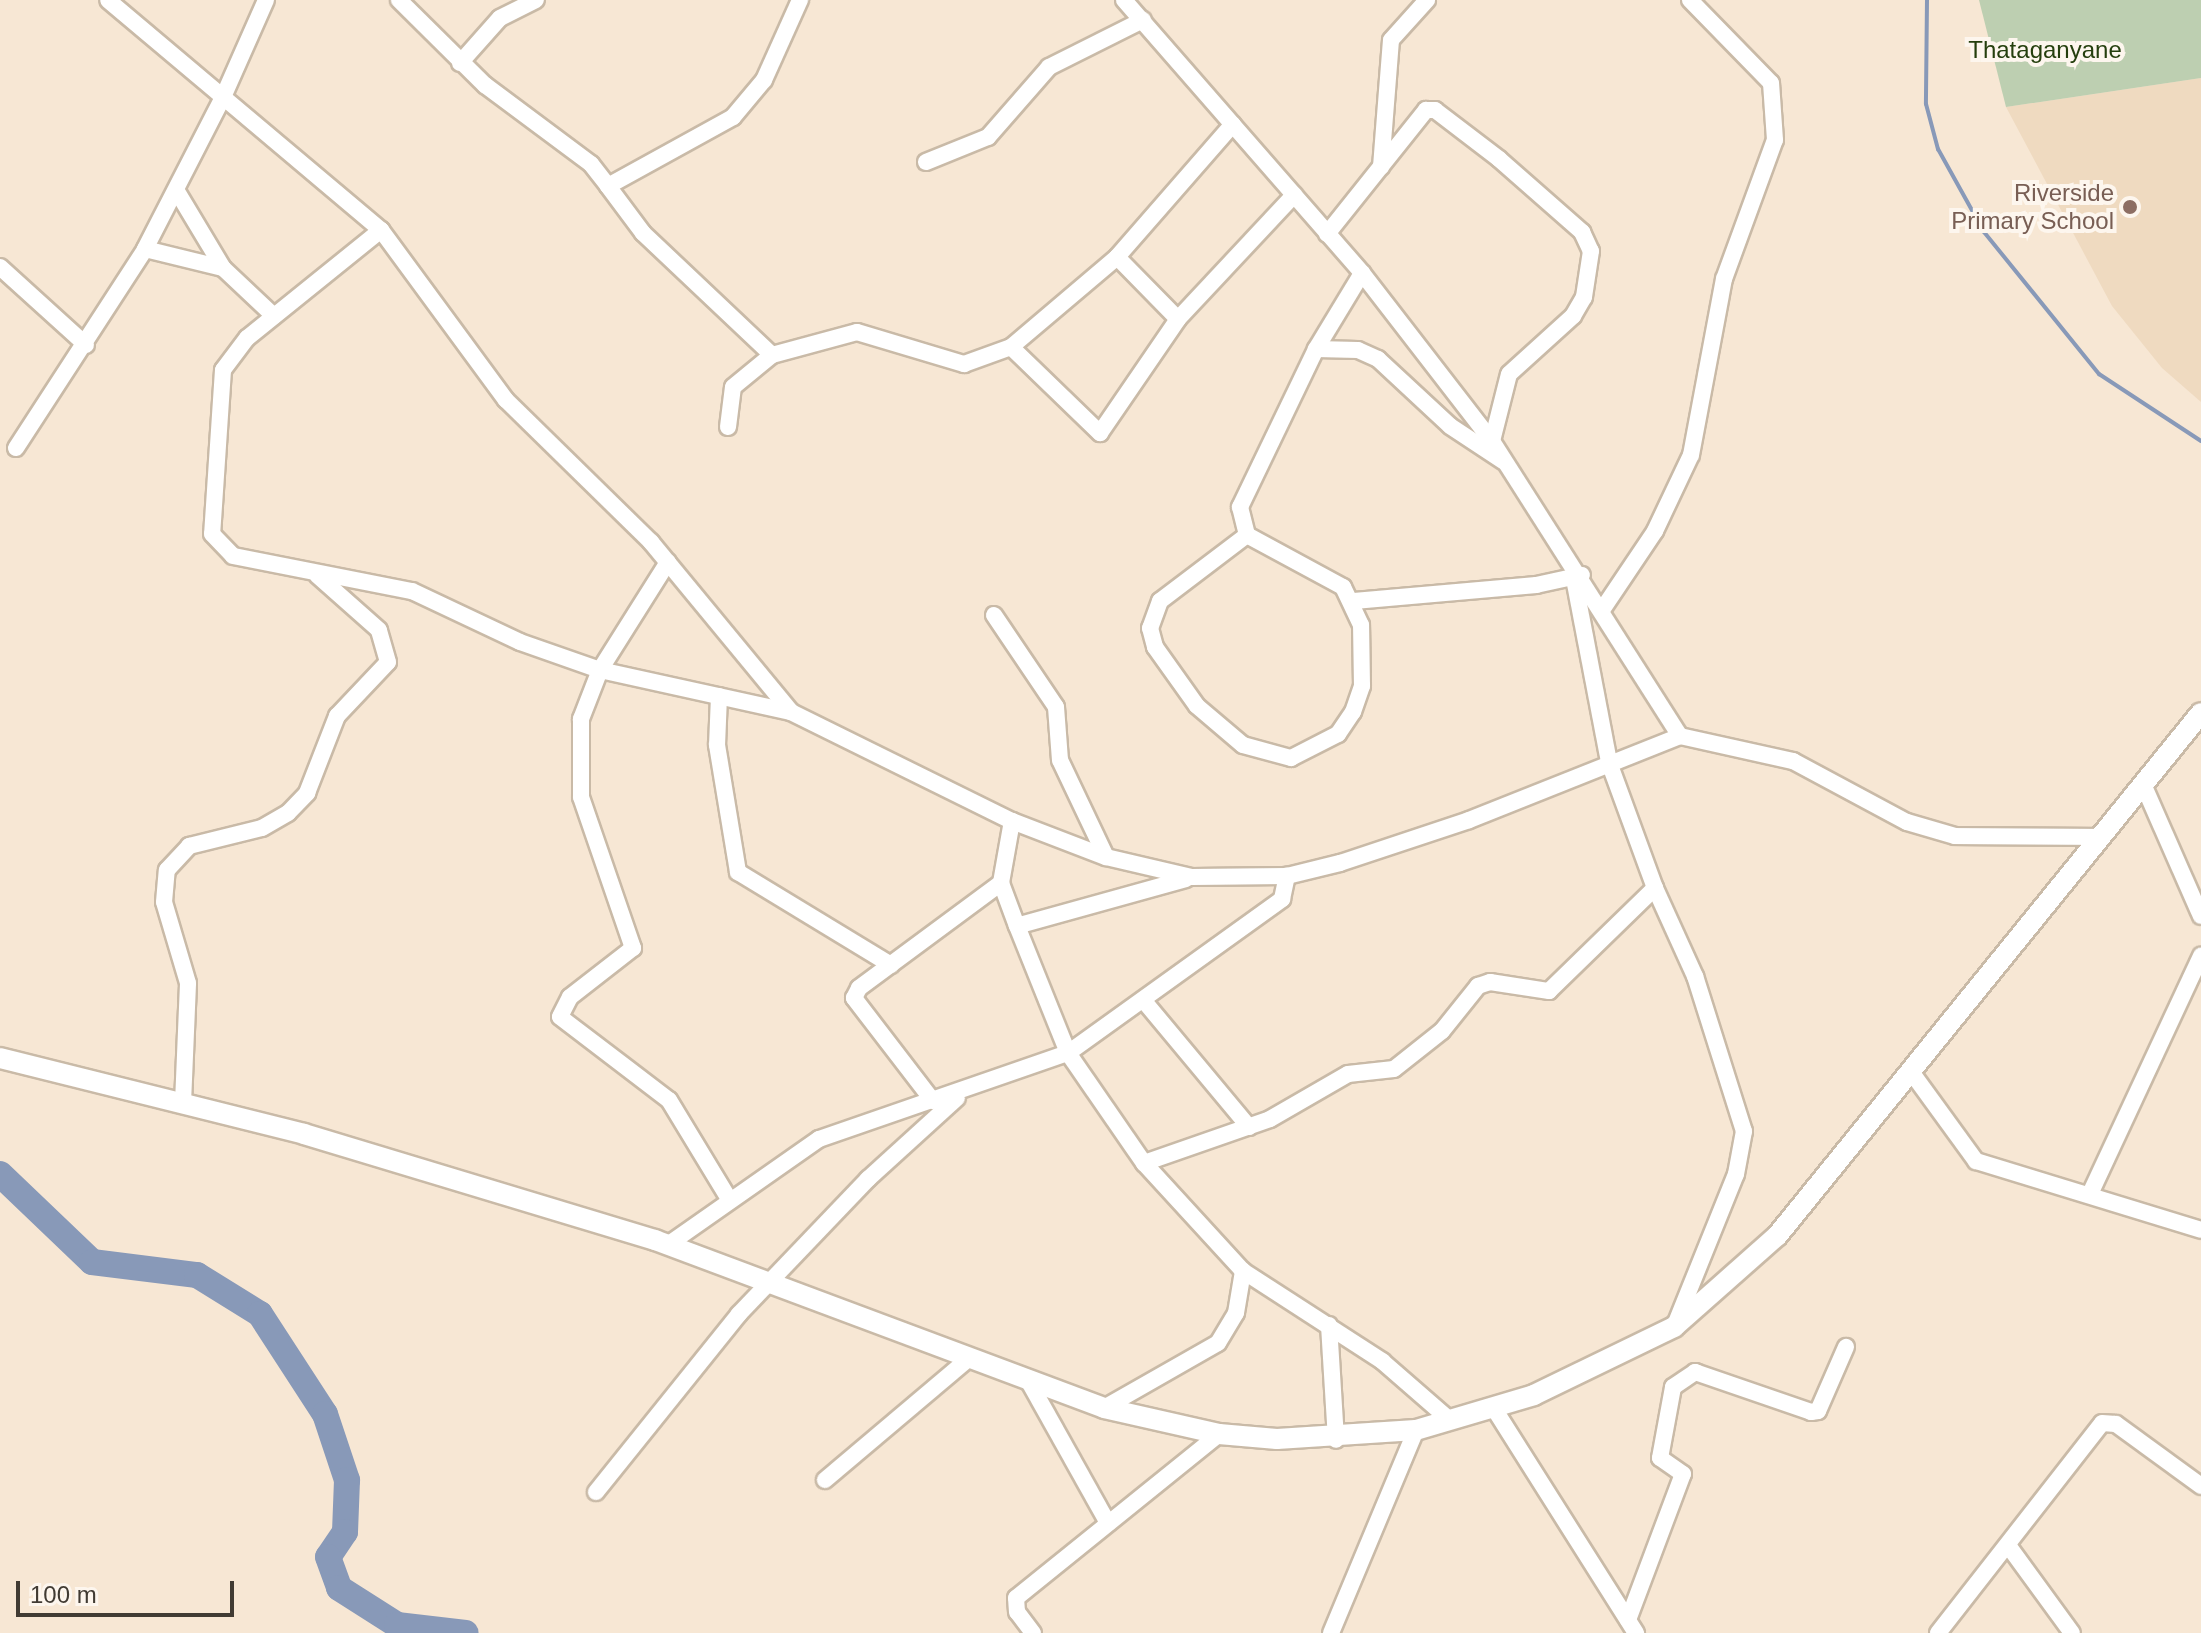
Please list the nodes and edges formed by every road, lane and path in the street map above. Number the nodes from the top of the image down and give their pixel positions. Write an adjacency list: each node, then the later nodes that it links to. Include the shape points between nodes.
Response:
1 (108, 0): 11 (street)
2 (266, 0): 11 (street)
3 (399, 0): 10 (street)
4 (536, 0): 10 (street, via 500,18)
5 (800, 0): 15 (street, via 764,80 733,117)
6 (1124, 0): 9 (street)
7 (1427, 0): 14 (street, via 1391,40)
8 (1690, 0): 40 (street, via 1771,83 1775,140 1724,279 1691,455 1655,531)
9 (1143, 20): 12 (street); 13 (street, via 1049,67 988,137)
10 (460, 63): 15 (street, via 591,164)
11 (223, 97): 16 (street); 18 (street)
12 (1233, 124): 17 (street); 21 (street)
13 (926, 162)
14 (1381, 169): 19 (street); 32 (street, via 1420,115 1435,110 1589,240 1584,297 1573,316 1509,374)
15 (608, 186): 30 (street, via 643,233)
16 (178, 193): 20 (street); 23 (street)
17 (1294, 195): 19 (street); 26 (street)
18 (381, 230): 25 (street); 36 (street, via 506,400)
19 (1327, 234): 24 (street)
20 (145, 249): 23 (street); 27 (street)
21 (1117, 257): 26 (street); 28 (street)
22 (0, 267): 27 (street)
23 (223, 268): 25 (street)
24 (1362, 273): 29 (street); 32 (street)
25 (274, 316): 37 (street, via 223,370 209,518 212,534 233,556)
26 (1178, 319): 28 (street, via 1100,433)
27 (86, 345): 33 (street)
28 (1011, 347): 30 (street, via 964,364 857,332)
29 (1316, 349): 34 (street, via 1358,350 1378,359 1450,426); 35 (street, via 1247,485 1240,507)
30 (772, 355): 31 (street, via 733,387)
31 (728, 427)
32 (1492, 441): 34 (street)
33 (16, 448)
34 (1509, 465): 38 (street)
35 (1247, 535): 39 (street, via 1317,568); 39 (street, via 1160,601 1150,628 1155,647 1188,695 1243,745 1291,758 1338,734 1362,686 1361,625)
36 (668, 562): 42 (street); 44 (street)
37 (316, 574): 42 (street, via 412,591 520,642); 66 (street, via 379,630 388,662 337,716 307,793 288,813 262,828 189,846 167,870 164,902 188,983)
38 (1578, 576): 39 (street); 40 (street); 47 (street)
39 (1354, 601)
40 (1602, 610): 46 (street)
41 (994, 615): 51 (street, via 1056,707 1060,760)
42 (600, 670): 43 (street); 70 (street, via 581,719 581,797 633,948 570,997 560,1017 669,1100)
43 (719, 696): 44 (street); 59 (street, via 717,745 738,872)
44 (791, 712): 49 (street)
45 (2201, 713): 48 (street)
46 (1680, 736): 47 (street); 50 (street, via 1793,761 1907,822 1955,836)
47 (1609, 762): 52 (street, via 1469,820); 55 (street)
48 (2143, 784): 50 (street); 56 (street)
49 (1012, 821): 51 (street); 54 (street)
50 (2101, 837): 63 (street)
51 (1106, 857): 53 (street)
52 (1287, 876): 53 (street); 60 (street, via 1282,899)
53 (1192, 877): 57 (street)
54 (1001, 883): 57 (street); 59 (street)
55 (1655, 888): 67 (street, via 1562,984 1549,991 1490,982 1478,986 1442,1031 1394,1069 1348,1074); 76 (street, via 1695,976 1744,1131 1736,1174)
56 (2201, 916)
57 (1017, 926): 61 (street)
58 (2201, 956): 69 (street)
59 (891, 965): 65 (street, via 859,988 856,1007)
60 (1144, 1001): 61 (street); 67 (street)
61 (1068, 1053): 64 (street); 68 (street)
62 (0, 1058): 66 (street)
63 (1912, 1073): 69 (street, via 1976,1161); 76 (street, via 1777,1236)
64 (962, 1094): 65 (street); 74 (street, via 868,1179)
65 (933, 1101): 70 (street, via 819,1139)
66 (183, 1103): 72 (street)
67 (1249, 1127): 68 (street)
68 (1144, 1163): 73 (street)
69 (2090, 1194): 71 (street)
70 (729, 1199): 72 (street)
71 (2201, 1230)
72 (669, 1244): 74 (street)
73 (1243, 1271): 75 (street); 80 (street, via 1236,1313 1218,1343)
74 (773, 1279): 78 (street); 88 (street, via 699,1357)
75 (1329, 1325): 82 (street); 85 (street)
76 (1674, 1327): 81 (street)
77 (1846, 1347): 91 (street, via 1818,1411 1695,1372 1673,1387 1660,1458 1683,1474)
78 (968, 1359): 79 (street); 86 (street)
79 (1028, 1380): 80 (street); 89 (street)
80 (1104, 1408): 84 (street)
81 (1495, 1410): 82 (street); 91 (street)
82 (1451, 1421): 83 (street)
83 (1416, 1430): 85 (street); 93 (street)
84 (1219, 1434): 85 (street); 89 (street)
85 (1336, 1440)
86 (825, 1480)
87 (2201, 1486): 90 (street, via 2109,1421 2092,1432)
88 (596, 1492)
89 (1108, 1523): 92 (street, via 1016,1598 1017,1612)
90 (2010, 1548): 94 (street); 95 (street)
91 (1632, 1626)
92 (1033, 1633)
93 (1331, 1633)
94 (1938, 1633)
95 (2072, 1633)

